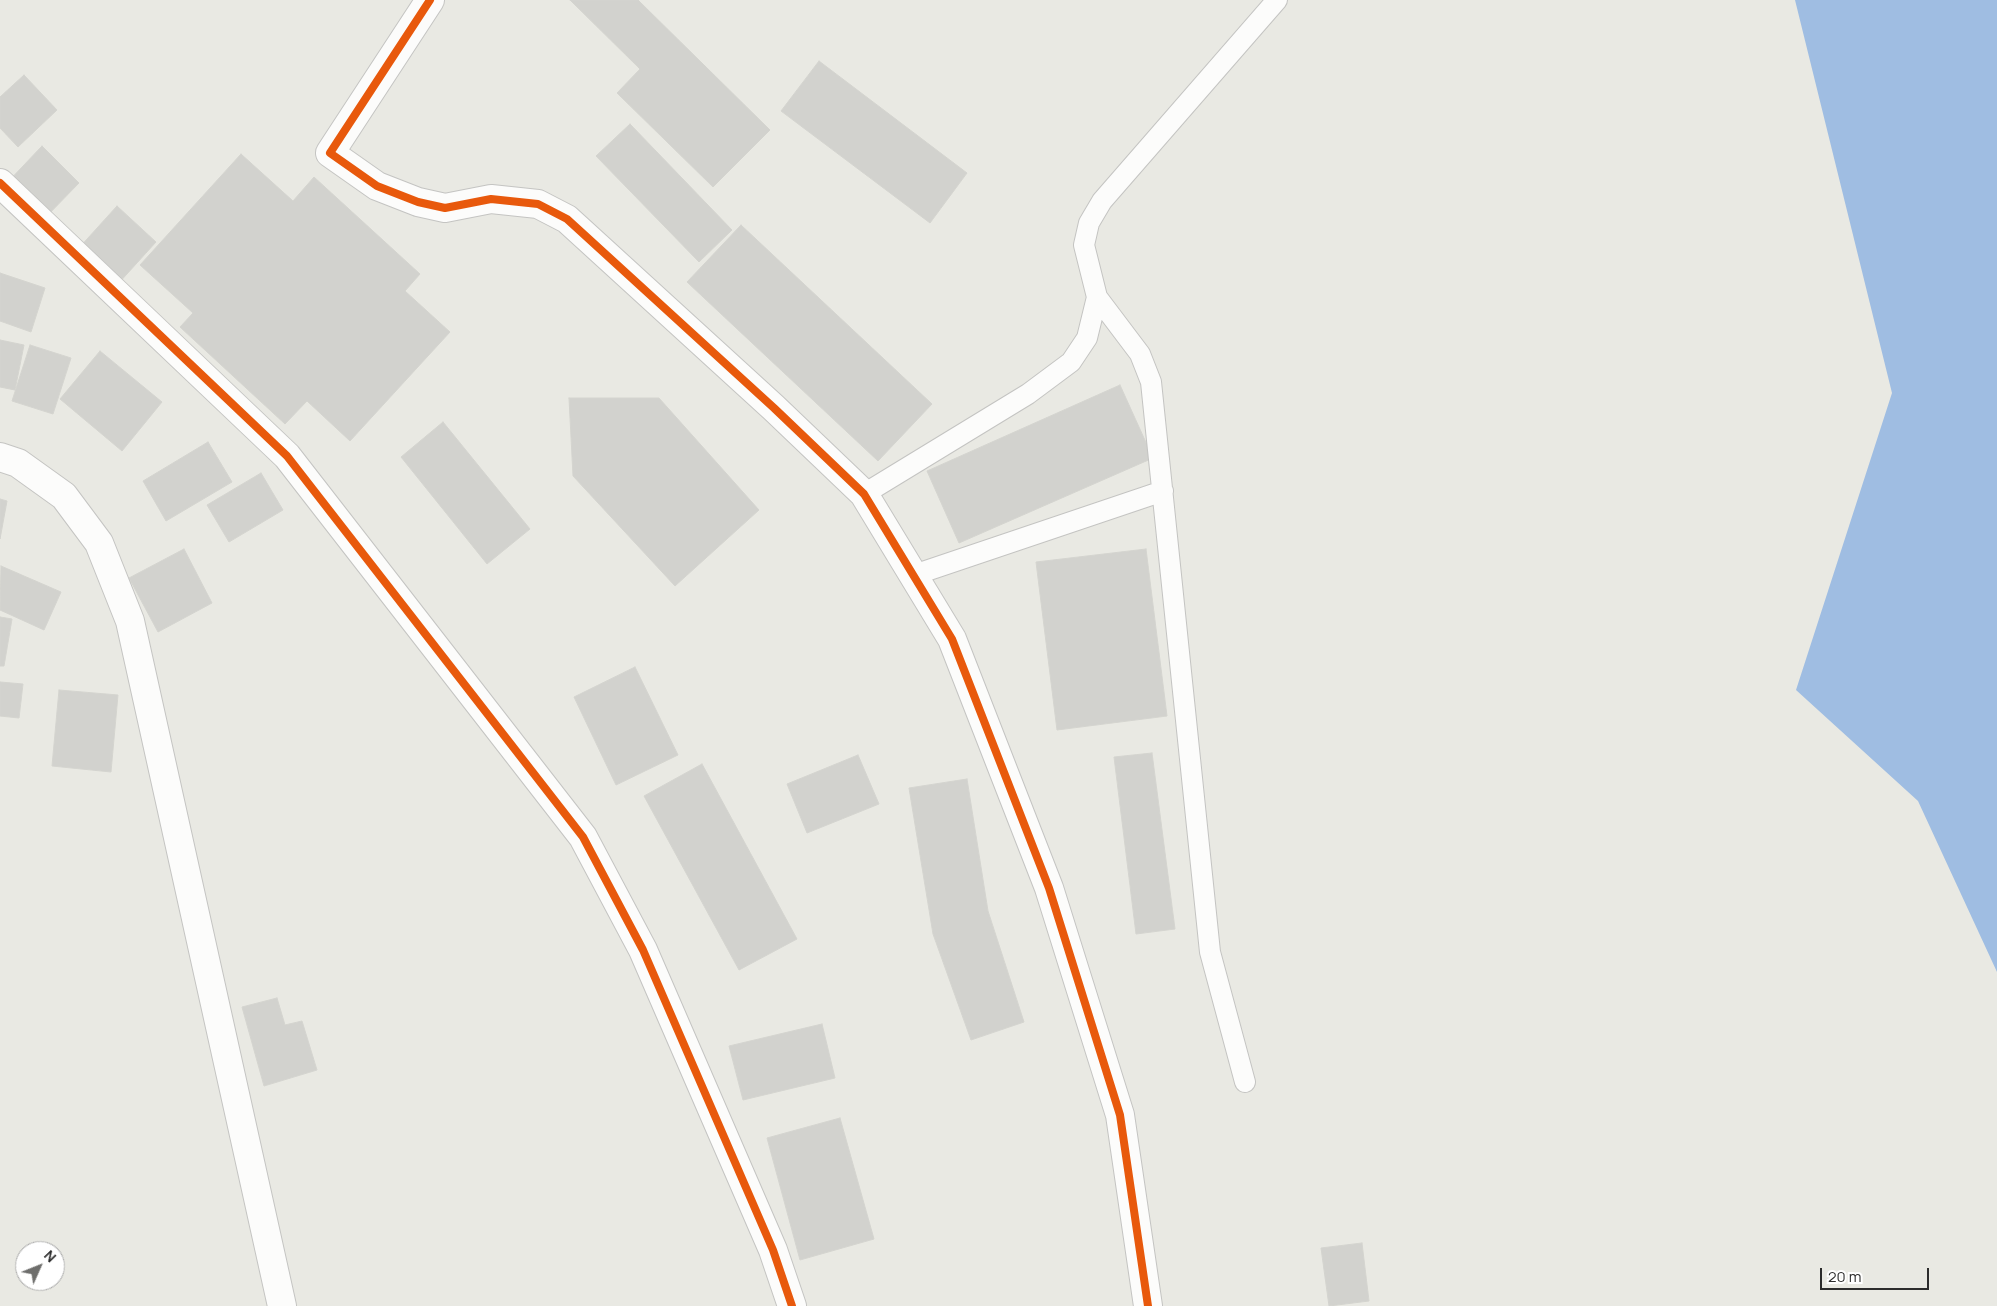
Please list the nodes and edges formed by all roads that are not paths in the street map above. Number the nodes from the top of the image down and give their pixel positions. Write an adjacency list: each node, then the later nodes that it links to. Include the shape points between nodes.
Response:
1 (430, 0): 7 (street, via 330,152 377,186 418,202 445,208 491,198 538,204 567,219)
2 (1277, 0): 4 (lane, via 1102,201 1089,223 1084,245)
3 (0, 183): 11 (street, via 287,456 583,837 643,950 774,1250)
4 (1096, 297): 6 (lane, via 1140,354 1151,382); 7 (lane, via 1087,338 1071,362 1028,394)
5 (0, 457): 10 (street, via 18,463 64,496 99,543 130,621)
6 (1163, 491): 8 (lane); 9 (lane, via 1210,952)
7 (864, 494): 8 (street)
8 (914, 575): 12 (street, via 952,639 1049,888 1120,1115)
9 (1245, 1082)
10 (282, 1306)
11 (792, 1306)
12 (1148, 1306)

